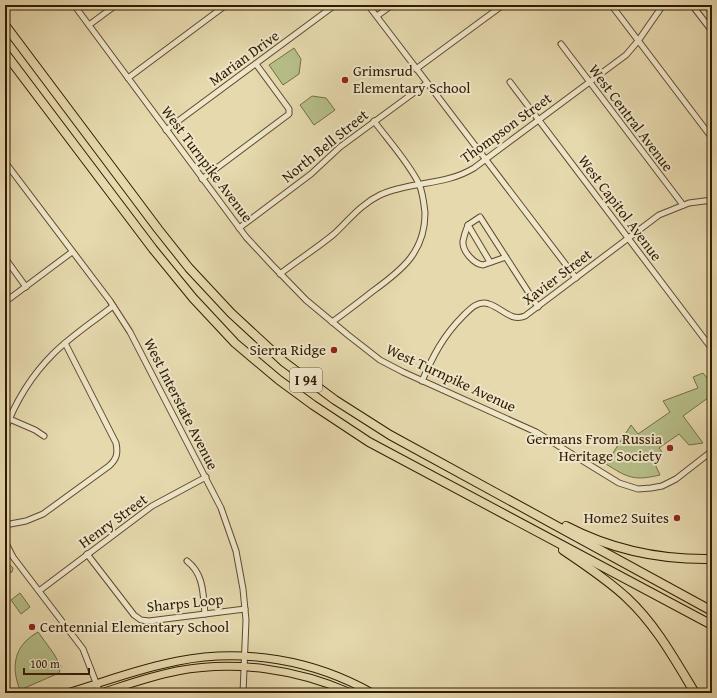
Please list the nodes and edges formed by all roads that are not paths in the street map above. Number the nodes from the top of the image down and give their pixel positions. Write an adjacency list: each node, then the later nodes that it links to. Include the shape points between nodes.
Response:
1 (74, 5): 13 (street, West Turnpike Avenue)
2 (116, 5): 13 (street)
3 (226, 5): 20 (street)
4 (335, 5): 18 (street, Marian Drive)
5 (368, 5): 11 (street)
6 (392, 5): 11 (street)
7 (503, 5): 19 (street)
8 (663, 5): 15 (street, Thompson Street)
9 (692, 5): 14 (street)
10 (612, 6): 15 (street)
11 (376, 16): 19 (street)
12 (5, 25): 54 (highway, I 94, via 168,242 220,302 268,348 311,383)
13 (89, 25): 20 (street, West Turnpike Avenue)
14 (712, 31)
15 (638, 41): 22 (street, Thompson Street, via 626,55); 27 (street)
16 (561, 44): 22 (street, West Central Avenue)
17 (5, 53): 58 (highway, I 94, via 152,249 193,298 236,343 279,380 349,429)
18 (256, 64): 26 (street, Marian Drive); 30 (street, via 289,109 289,114)
19 (416, 69): 23 (street)
20 (128, 78): 26 (street, West Turnpike Avenue)
21 (510, 82): 24 (street, West Capitol Avenue)
22 (590, 82): 24 (street, Thompson Street); 33 (street, West Central Avenue)
23 (427, 83): 25 (street, North Bell Street); 28 (street)
24 (538, 120): 28 (street, Thompson Street); 36 (street, West Capitol Avenue)
25 (374, 122): 31 (street); 35 (street, North Bell Street, via 336,150 308,177)
26 (166, 130): 30 (street, West Turnpike Avenue)
27 (712, 138)
28 (485, 159): 31 (street, Thompson Street, via 462,175); 42 (street)
29 (5, 162): 37 (street, West Interstate Avenue)
30 (202, 179): 35 (street, West Turnpike Avenue)
31 (419, 185): 41 (street, Thompson Street, via 391,191 371,200 330,236); 47 (street, via 424,205 424,224 420,242 412,257 395,275)
32 (712, 200): 33 (street, Xavier Street)
33 (683, 205): 36 (street, Xavier Street, via 659,216)
34 (468, 225): 38 (street, via 480,217); 40 (street); 40 (street, via 464,247 472,260 479,265)
35 (239, 228): 41 (street, West Turnpike Avenue)
36 (628, 238): 42 (street, Xavier Street); 49 (street, West Capitol Avenue)
37 (72, 252): 43 (street); 45 (street, West Interstate Avenue)
38 (506, 257): 40 (street); 46 (street)
39 (5, 258): 43 (street)
40 (490, 262)
41 (280, 274): 47 (street, West Turnpike Avenue)
42 (576, 278): 46 (street, Xavier Street)
43 (26, 287): 44 (street)
44 (5, 302)
45 (113, 306): 48 (street); 56 (street, West Interstate Avenue, via 136,343)
46 (538, 307): 50 (street, Xavier Street, via 518,318 487,303 474,306 444,339)
47 (332, 322): 50 (street, West Turnpike Avenue, via 380,360)
48 (65, 343): 51 (street, via 36,374); 57 (street, via 116,443 116,458 109,466 43,514)
49 (711, 347)
50 (422, 381): 55 (street, West Turnpike Avenue, via 536,432 613,480 632,488 651,488 666,484)
51 (7, 418): 52 (street); 53 (street)
52 (5, 430)
53 (44, 436)
54 (409, 446): 61 (highway, via 572,529 603,542 655,556); 65 (highway, I 94)
55 (712, 451)
56 (206, 477): 60 (street, Henry Street, via 152,506); 64 (street, West Interstate Avenue, via 233,542)
57 (5, 525)
58 (525, 526): 67 (highway, I 94); 76 (highway, via 606,580 628,599 663,640)
59 (5, 535): 63 (street, via 11,554)
60 (87, 554): 63 (street, Henry Street); 66 (street, Sharps Loop, via 134,615 141,620)
61 (712, 559)
62 (187, 561): 66 (street, via 200,579)
63 (39, 591): 70 (street, via 82,649)
64 (245, 609): 66 (street, Sharps Loop); 68 (street, West Interstate Avenue)
65 (712, 611)
66 (205, 614)
67 (712, 625)
68 (245, 657): 69 (street, West Interstate Avenue); 70 (main road, via 180,661); 75 (main road, via 289,661 325,671)
69 (244, 666): 72 (main road, via 178,671); 73 (street, West Interstate Avenue); 74 (main road, via 290,673)
70 (96, 684): 71 (main road); 72 (street)
71 (67, 693)
72 (100, 693)
73 (243, 693)
74 (351, 693)
75 (372, 693)
76 (695, 693)

